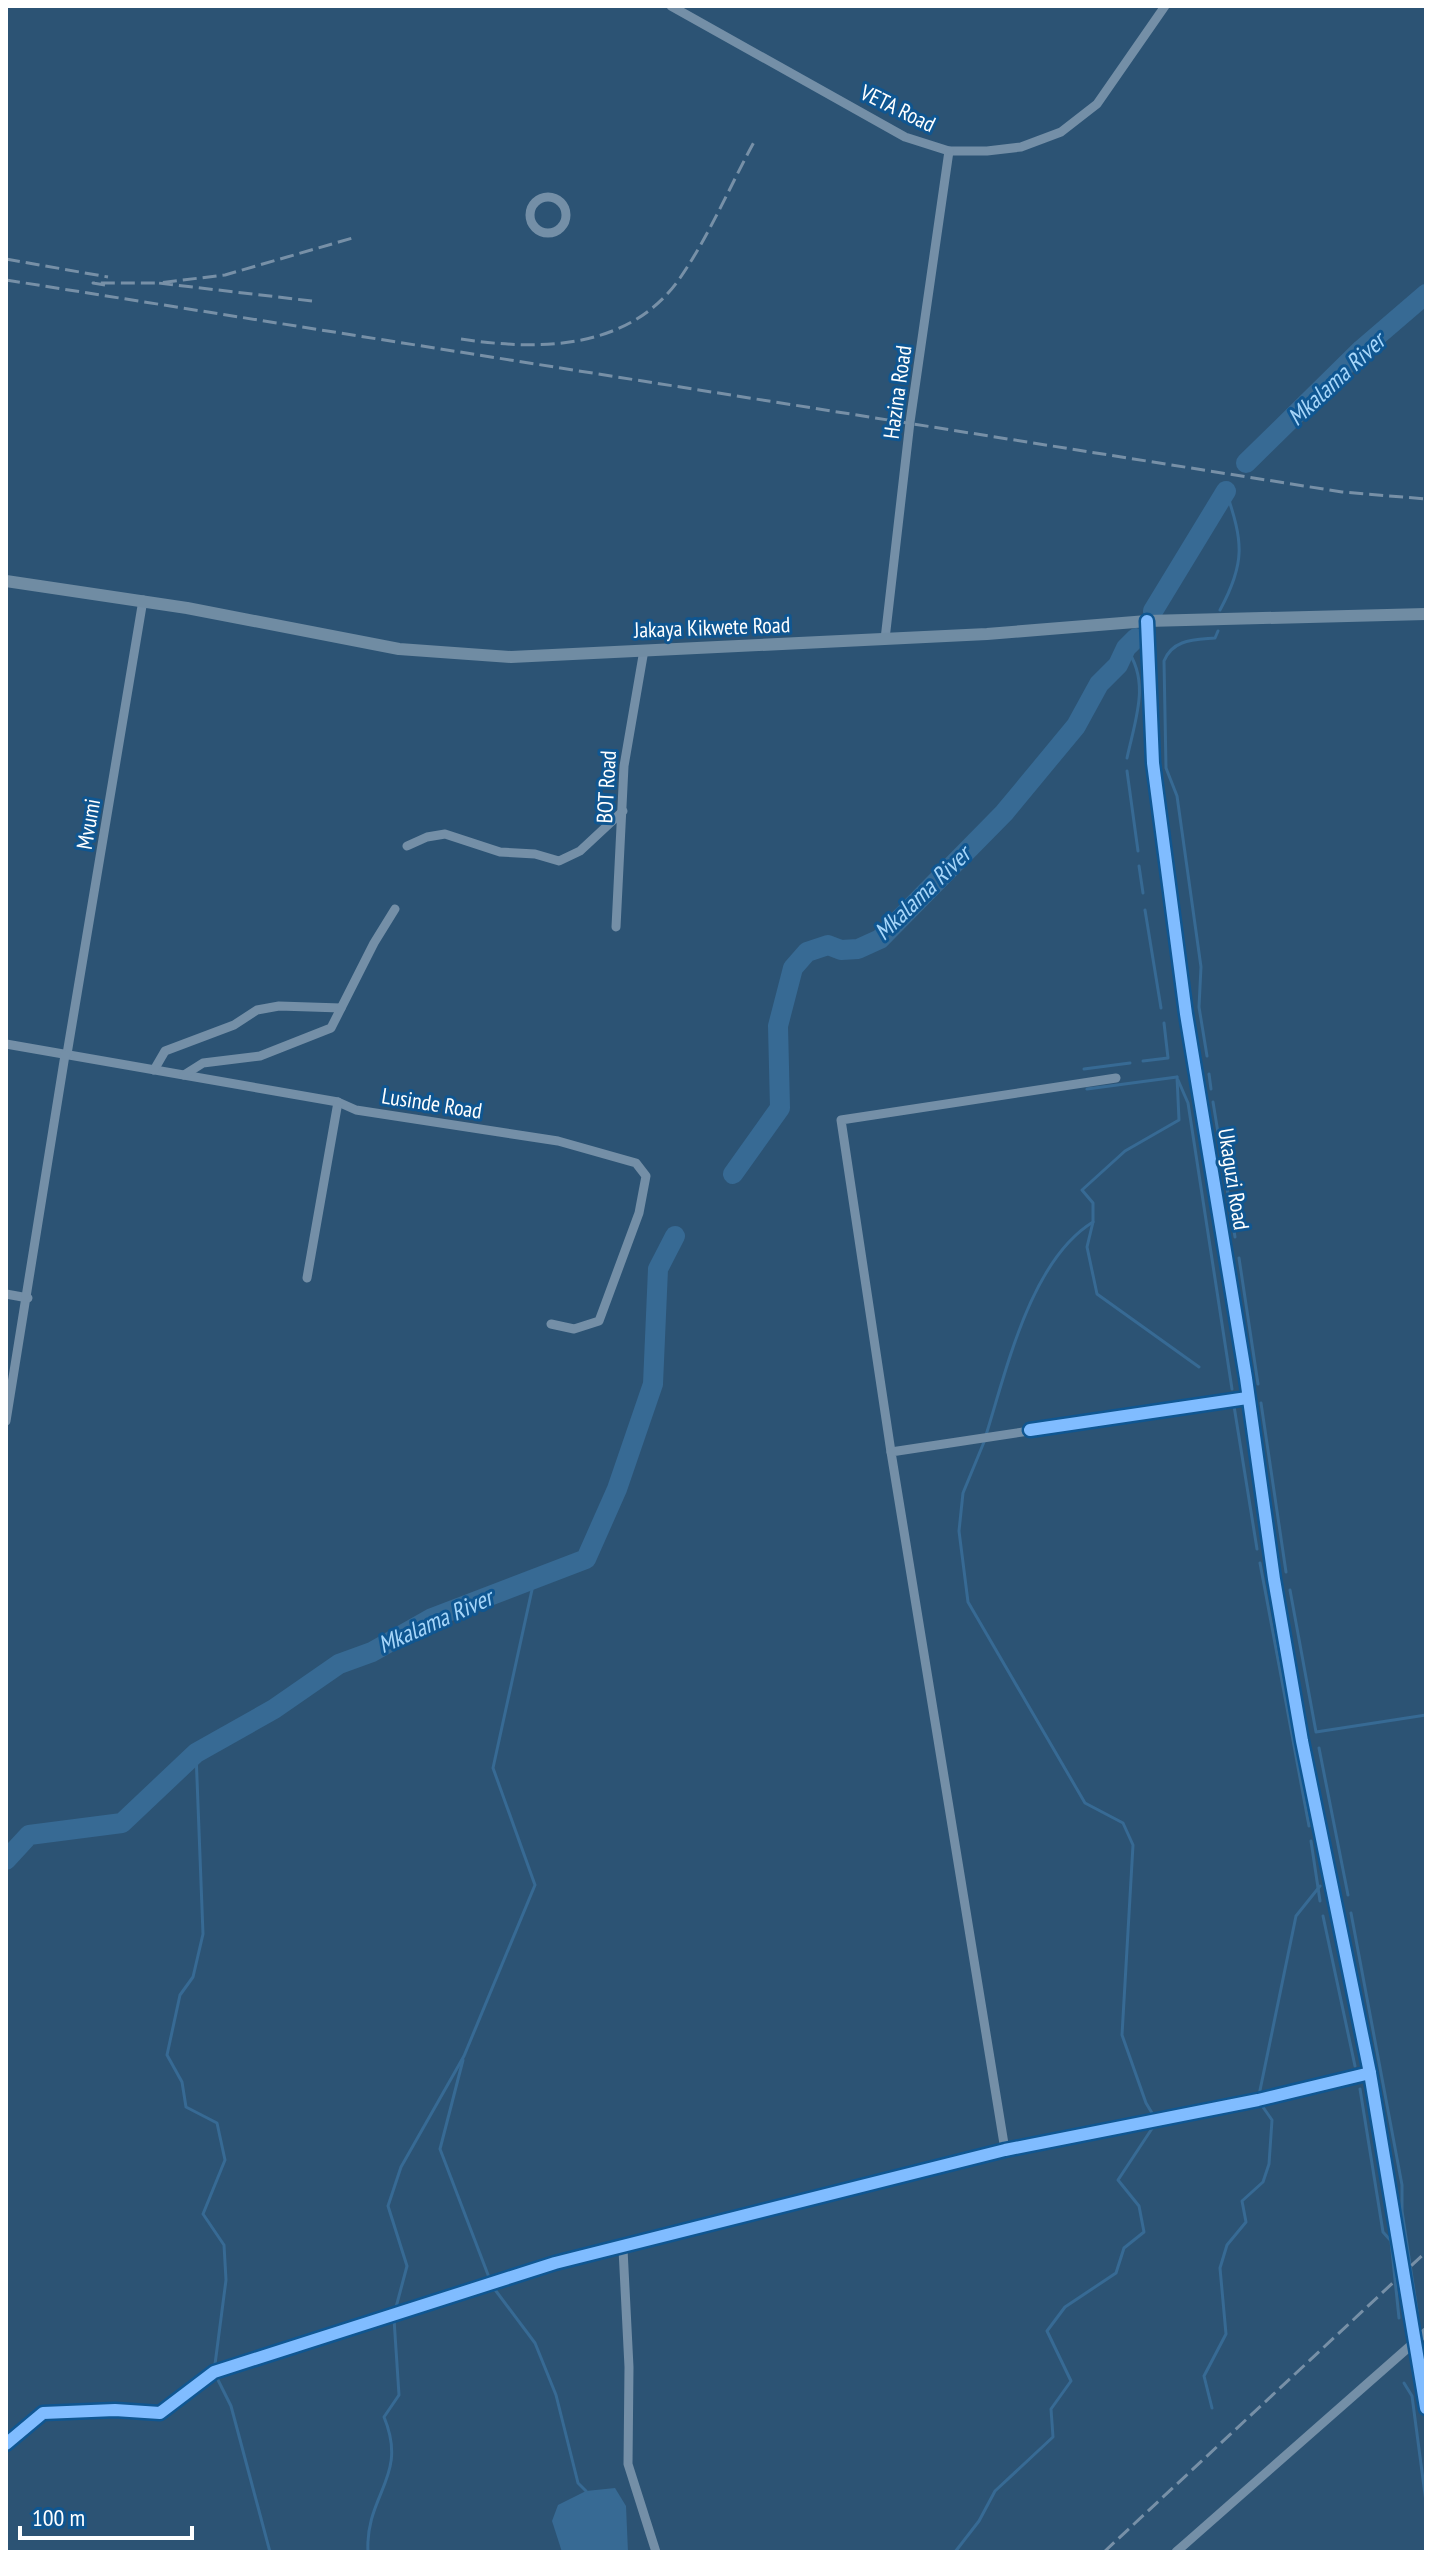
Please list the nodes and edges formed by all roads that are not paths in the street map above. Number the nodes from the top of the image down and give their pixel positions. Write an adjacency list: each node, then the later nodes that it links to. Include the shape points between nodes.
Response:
1 (671, 6): 3 (street, VETA Road, via 905,137)
2 (1165, 6): 3 (street, VETA Road, via 1097,104 1061,132 1021,147)
3 (949, 151): 9 (street, Hazina Road)
4 (546, 196): 4 (street, via 558,199 566,209 561,227 550,233 537,230 529,213 534,202)
5 (6, 581): 6 (main road, Jakaya Kikwete Road)
6 (143, 600): 10 (main road, Jakaya Kikwete Road, via 399,649 511,657); 17 (street, Mvumi)
7 (1426, 614): 8 (main road, Jakaya Kikwete Road)
8 (1147, 621): 9 (main road, Jakaya Kikwete Road); 26 (street, Ukaguzi Road, via 1153,763 1163,845)
9 (885, 639): 10 (main road, Jakaya Kikwete Road)
10 (644, 650): 11 (street, BOT Road, via 624,766)
11 (623, 811): 12 (street, via 580,851 559,861 500,852 445,834); 14 (street, BOT Road)
12 (407, 846)
13 (395, 909): 15 (street)
14 (616, 927)
15 (341, 1008): 18 (street, via 257,1010 234,1025 165,1051); 19 (street, via 324,1033 244,1060 203,1063)
16 (6, 1044): 17 (street, Lusinde Road)
17 (66, 1054): 18 (street, Lusinde Road); 24 (street, Mvumi)
18 (154, 1070): 19 (street, Lusinde Road)
19 (184, 1075): 21 (street, Lusinde Road)
20 (1116, 1078): 28 (street, via 841,1120)
21 (338, 1102): 22 (street); 25 (street, Lusinde Road, via 356,1110 558,1141 636,1163 646,1176 639,1213 599,1321 574,1329)
22 (307, 1278)
23 (6, 1294): 24 (street)
24 (28, 1298): 27 (street, Mvumi)
25 (551, 1324)
26 (1247, 1398): 28 (street); 29 (street, Ukaguzi Road, via 1302,1741)
27 (6, 1421)
28 (891, 1452): 30 (street)
29 (1370, 2073): 30 (street); 32 (street, Ukaguzi Road)
30 (1005, 2150): 31 (street)
31 (623, 2249): 37 (street, via 555,2263 214,2372 160,2413 43,2413); 38 (street, via 628,2464)
32 (1402, 2250)
33 (1408, 2287): 35 (street)
34 (1426, 2332): 35 (street)
35 (1416, 2341): 36 (street); 39 (street)
36 (1426, 2408)
37 (6, 2444)
38 (656, 2552)
39 (1176, 2552)

